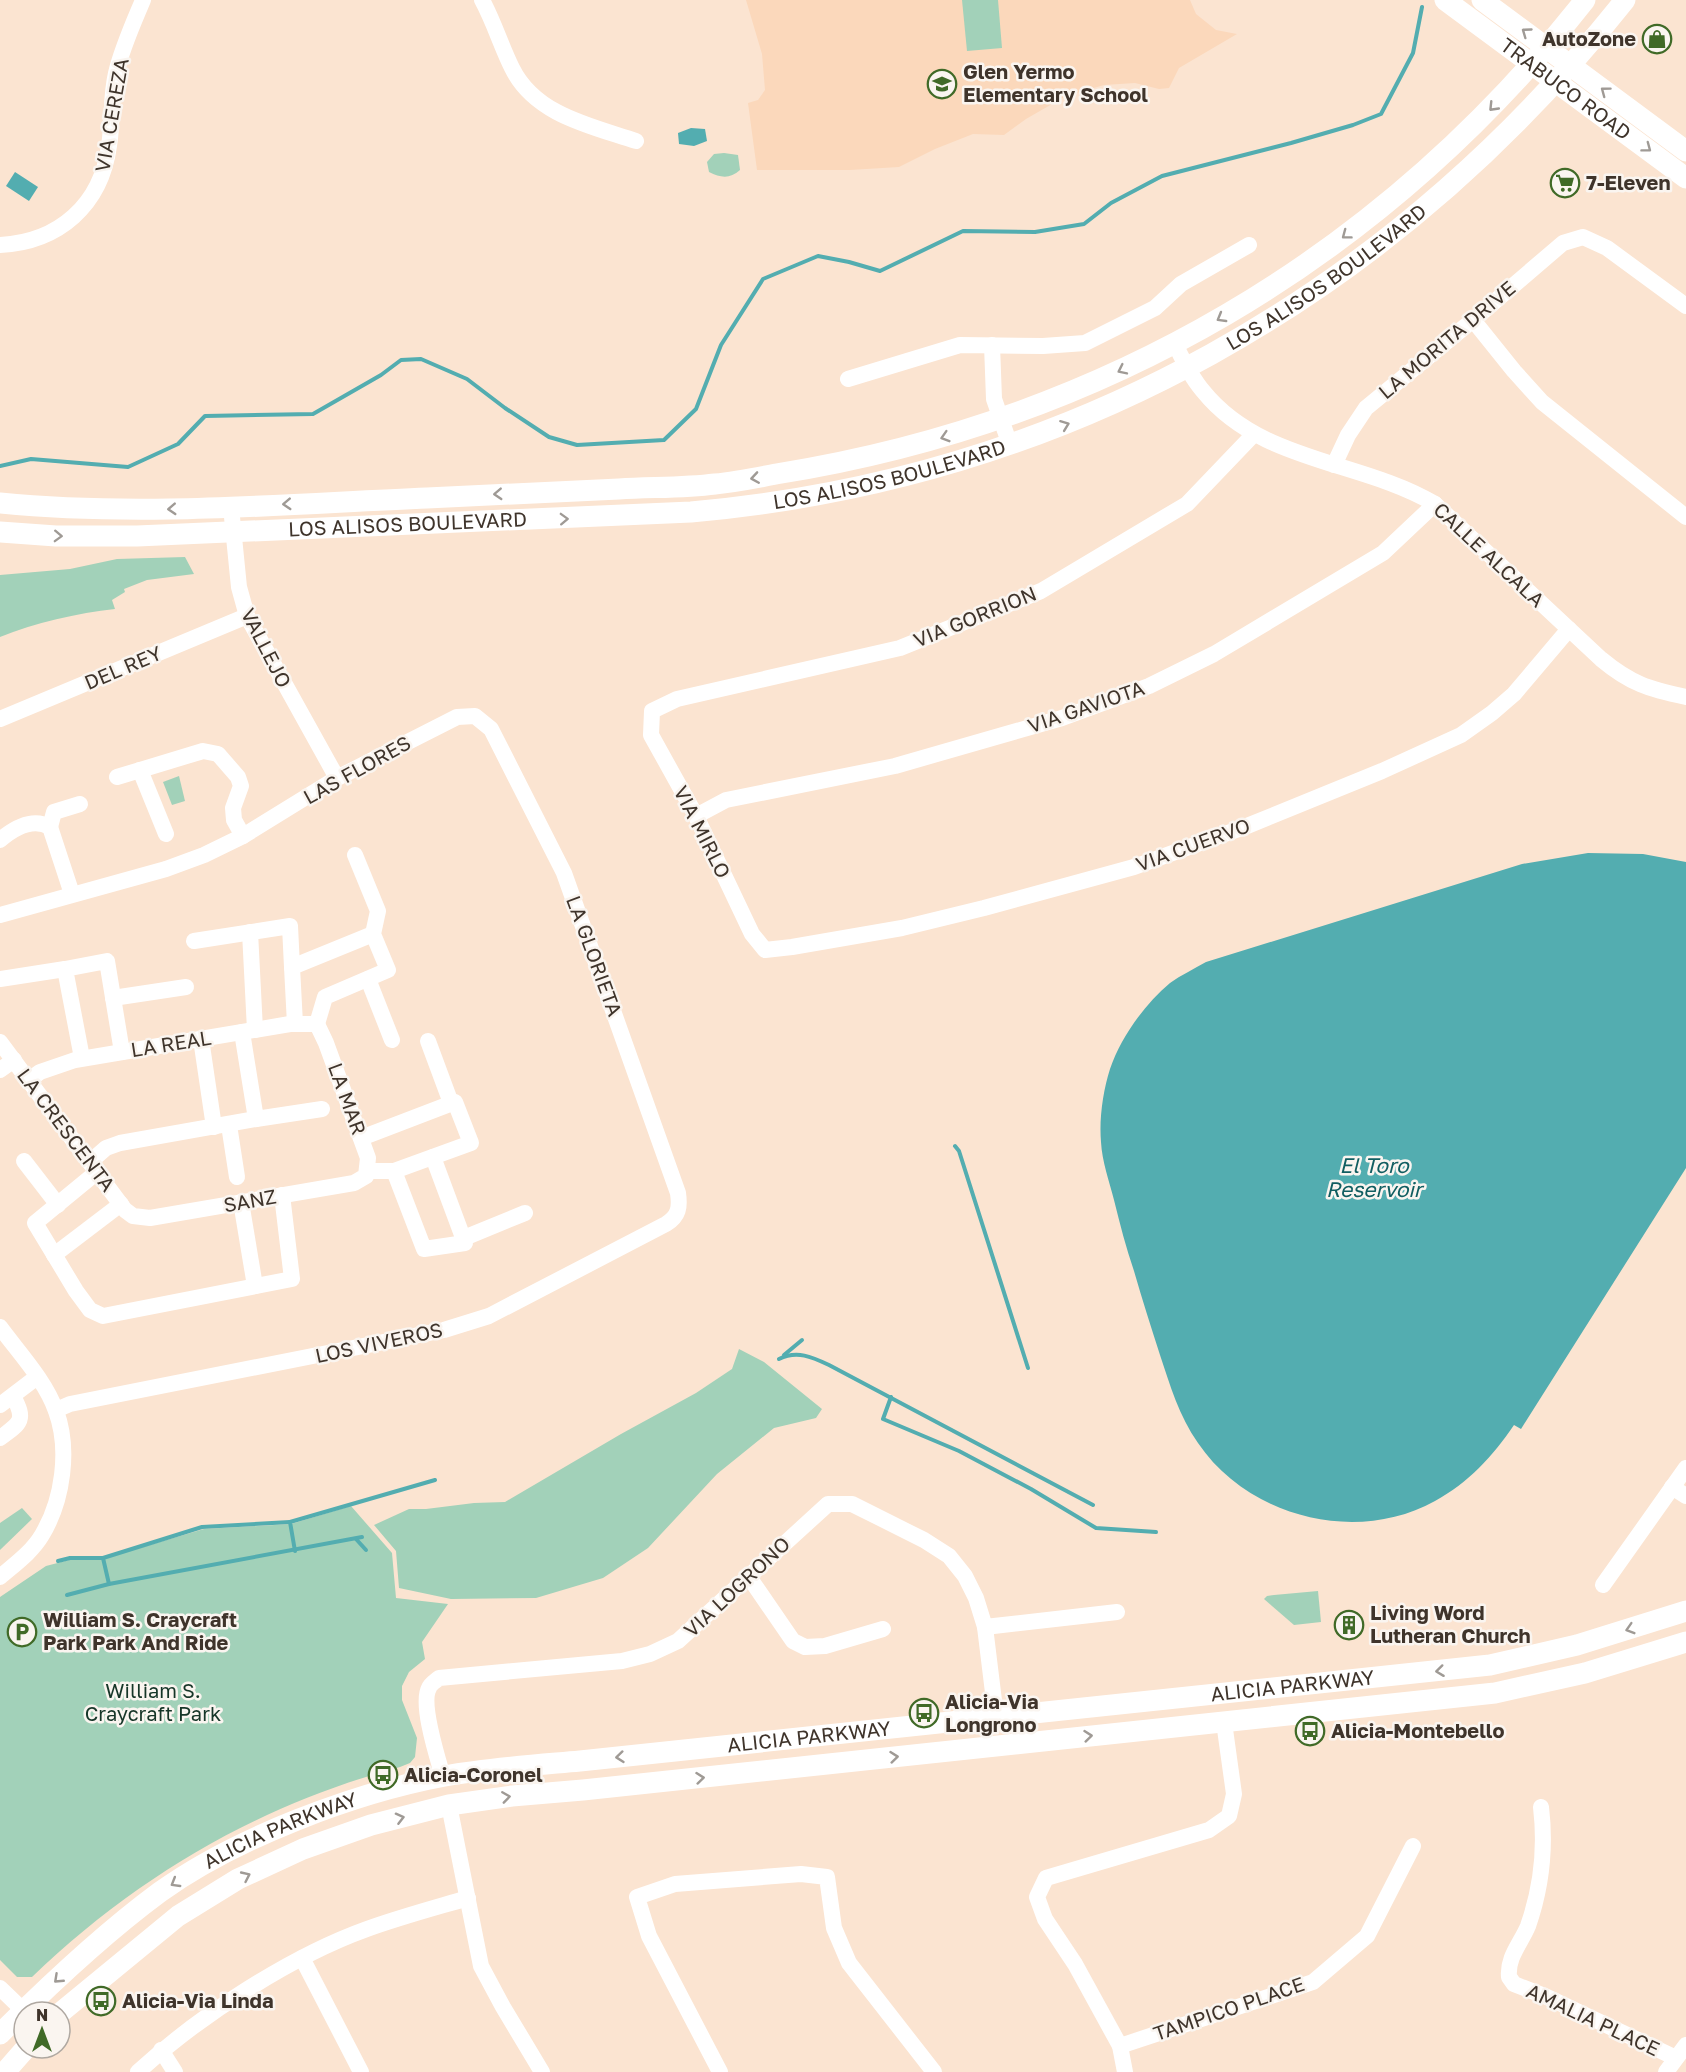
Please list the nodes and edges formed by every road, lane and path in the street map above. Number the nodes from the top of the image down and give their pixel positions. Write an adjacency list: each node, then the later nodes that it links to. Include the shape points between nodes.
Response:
1 (143, 0): 14 (street, VIA CEREZA, via 116,74 106,163 94,192 73,218 57,230)
2 (482, 0): 11 (street, via 526,89 543,104 582,124)
3 (1445, 0): 8 (main road, TRABUCO ROAD)
4 (1482, 0): 7 (main road, TRABUCO ROAD, one-way to 4)
5 (1584, 0): 7 (main road, LOS ALISOS BOULEVARD)
6 (1625, 0): 9 (main road, LOS ALISOS BOULEVARD)
7 (1547, 48): 8 (main road, LOS ALISOS BOULEVARD); 9 (main road, TRABUCO ROAD)
8 (1532, 64): 10 (main road, TRABUCO ROAD); 18 (main road, LOS ALISOS BOULEVARD, one-way to 18, via 1461,138 1380,210 1267,290)
9 (1569, 64): 10 (main road, LOS ALISOS BOULEVARD); 12 (main road, TRABUCO ROAD, one-way to 9)
10 (1556, 81): 13 (main road, TRABUCO ROAD, one-way to 13); 20 (main road, LOS ALISOS BOULEVARD, via 1479,159 1387,238 1278,316)
11 (636, 141)
12 (1686, 151)
13 (1686, 177)
14 (0, 245)
15 (1249, 245): 19 (street, via 1181,284 1155,308 1085,342)
16 (1686, 306): 17 (street, LA MORITA DRIVE, via 1607,248 1583,237 1563,243)
17 (1473, 320): 25 (street, LA MORITA DRIVE, via 1366,408); 29 (street, via 1542,402)
18 (1174, 344): 20 (street, CALLE ALCALA); 22 (main road, LOS ALISOS BOULEVARD, one-way to 22, via 1104,378)
19 (992, 345): 21 (street, via 960,345); 22 (street, via 993,399)
20 (1188, 368): 23 (street, CALLE ALCALA, via 1220,409); 24 (main road, LOS ALISOS BOULEVARD, one-way to 20)
21 (848, 379)
22 (1001, 419): 24 (street); 28 (main road, LOS ALISOS BOULEVARD, one-way to 28, via 881,454 715,484)
23 (1254, 434): 25 (street, CALLE ALCALA, via 1292,452); 35 (street, VIA GORRION, via 1187,504 1041,591 900,648 677,699)
24 (1010, 446): 31 (main road, LOS ALISOS BOULEVARD, one-way to 24, via 731,509 863,487)
25 (1334, 465): 27 (street, CALLE ALCALA, via 1413,491)
26 (0, 503): 28 (main road, LOS ALISOS BOULEVARD, one-way to 26, via 151,510)
27 (1435, 504): 33 (street, CALLE ALCALA); 42 (street, VIA GAVIOTA, via 1383,553 1214,654 1149,686 1062,718 895,766 726,800)
28 (231, 507): 31 (street, VALLEJO)
29 (1686, 517)
30 (0, 532): 31 (main road, LOS ALISOS BOULEVARD, one-way to 31, via 96,537)
31 (233, 532): 32 (street, VALLEJO)
32 (247, 616): 37 (street, DEL REY); 40 (street, VALLEJO)
33 (1569, 629): 34 (street, CALLE ALCALA, via 1621,676 1644,687); 53 (street, VIA CUERVO, via 1514,693 1461,735 1247,826 1134,867 984,908 891,930)
34 (1686, 697)
35 (652, 711): 42 (street, VIA MIRLO, via 651,735)
36 (475, 716): 40 (street, LAS FLORES, via 457,717); 87 (street, LA GLORIETA, via 491,729 564,873 678,1192)
37 (0, 719)
38 (140, 770): 39 (street); 44 (street); 45 (street, via 203,751 218,754 241,786 233,808 234,820)
39 (117, 777)
40 (337, 778): 45 (street, LAS FLORES)
41 (80, 804): 43 (street, via 54,812)
42 (696, 816): 53 (street, VIA MIRLO, via 753,934)
43 (50, 827): 46 (street, via 35,822); 48 (street)
44 (166, 834)
45 (243, 836): 48 (street, LAS FLORES, via 166,869)
46 (0, 840)
47 (355, 855): 51 (street, via 378,911)
48 (72, 894): 49 (street, LAS FLORES)
49 (0, 915)
50 (250, 932): 52 (street); 54 (street, via 290,926); 62 (street)
51 (373, 934): 54 (street); 57 (street, via 388,970)
52 (194, 940)
53 (765, 950)
54 (292, 967): 60 (street)
55 (65, 969): 56 (street); 59 (street, via 106,961); 68 (street)
56 (0, 979)
57 (368, 979): 61 (street, via 325,998); 64 (street)
58 (186, 987): 59 (street)
59 (113, 998): 67 (street)
60 (295, 1024): 61 (street, LA REAL); 62 (street, LA REAL)
61 (317, 1024): 76 (street, LA MAR)
62 (249, 1031): 63 (street, LA REAL); 74 (street)
63 (201, 1039): 67 (street, LA REAL); 75 (street)
64 (392, 1040)
65 (428, 1041): 72 (street)
66 (0, 1042): 69 (street, LA CRESCENTA)
67 (122, 1052): 68 (street, LA REAL)
68 (82, 1058): 71 (street, LA REAL, via 53,1066)
69 (14, 1060): 70 (street); 71 (street, LA CRESCENTA)
70 (0, 1070)
71 (29, 1080): 79 (street, LA CRESCENTA)
72 (451, 1103): 76 (street); 77 (street, SANZ, via 455,1102 471,1143)
73 (322, 1109): 74 (street)
74 (256, 1119): 75 (street)
75 (222, 1126): 79 (street, via 120,1143 106,1149); 82 (street)
76 (361, 1138): 81 (street, LA MAR, via 368,1158)
77 (433, 1157): 80 (street, SANZ); 90 (street)
78 (24, 1161): 86 (street)
79 (94, 1167): 85 (street, LA CRESCENTA); 86 (street)
80 (394, 1171): 81 (street, SANZ); 90 (street, via 424,1249 465,1244)
81 (366, 1173): 83 (street, SANZ, via 354,1183)
82 (237, 1177)
83 (282, 1195): 84 (street, SANZ); 92 (street, via 292,1279)
84 (241, 1202): 89 (street, SANZ, via 150,1218); 92 (street)
85 (121, 1204): 89 (street, LA CRESCENTA); 91 (street)
86 (58, 1205): 91 (street, via 35,1223)
87 (678, 1212): 96 (street, LOS VIVEROS, via 666,1224 489,1316 444,1330 70,1404)
88 (525, 1213): 90 (street)
89 (133, 1216)
90 (464, 1238)
91 (54, 1255): 92 (street, via 90,1310 103,1316)
92 (255, 1286)
93 (0, 1327): 94 (street)
94 (37, 1377): 95 (street); 96 (street)
95 (6, 1400): 97 (street, via 21,1410 20,1420)
96 (56, 1410): 100 (street, via 63,1455 61,1482 51,1516 28,1553)
97 (0, 1438)
98 (1686, 1468): 99 (street)
99 (1679, 1492): 102 (street)
100 (0, 1576)
101 (749, 1577): 105 (street, VIA LOGRONO, via 828,1504 852,1504 949,1556 965,1576); 106 (street, via 793,1641 805,1647 825,1646); 112 (street, VIA LOGRONO, via 678,1641 650,1654 622,1661 439,1678 429,1687 426,1703)
102 (1603, 1585)
103 (1686, 1611): 108 (main road, ALICIA PARKWAY, one-way to 108, via 1577,1645 1490,1665)
104 (1117, 1612): 105 (street)
105 (985, 1627): 110 (street, VIA LOGRONO)
106 (883, 1629)
107 (1686, 1642): 111 (main road, ALICIA PARKWAY, via 1585,1673 1495,1693)
108 (1356, 1680): 109 (main road, ALICIA PARKWAY); 111 (main road, via 1326,1695 1243,1706)
109 (1130, 1703): 110 (main road, ALICIA PARKWAY); 111 (main road, via 1176,1712 1203,1711)
110 (996, 1718): 112 (main road, ALICIA PARKWAY, one-way to 112, via 508,1767)
111 (1224, 1722): 113 (main road, ALICIA PARKWAY, one-way to 111); 124 (street, via 1234,1794 1229,1816 1209,1830 1046,1878 1036,1897)
112 (443, 1777): 113 (main road); 120 (main road, ALICIA PARKWAY, one-way to 120, via 363,1797 292,1822 225,1853 161,1892 93,1947)
113 (449, 1805): 116 (street); 121 (main road, ALICIA PARKWAY, one-way to 113, via 178,1916 238,1879 361,1828)
114 (1541, 1807): 126 (street, AMALIA PLACE, via 1545,1837 1543,1869 1527,1929 1511,1957 1509,1977 1514,1983)
115 (1413, 1846): 124 (street, TAMPICO PLACE, via 1367,1936 1313,1982)
116 (468, 1898): 117 (street, via 366,1929); 132 (street, via 481,1966)
117 (302, 1958): 125 (street, via 244,1992); 131 (street)
118 (0, 1988): 119 (street)
119 (13, 2000)
120 (37, 2000)
121 (72, 2003)
122 (12, 2023): 123 (main road, ALICIA PARKWAY)
123 (0, 2034)
124 (1120, 2046): 135 (street)
125 (161, 2050): 129 (street); 130 (street)
126 (1676, 2058)
127 (16, 2060): 128 (main road)
128 (5, 2072)
129 (138, 2072)
130 (175, 2072)
131 (361, 2072)
132 (542, 2072)
133 (720, 2072): 134 (street, via 649,1936 637,1897 675,1884 801,1874 827,1877 834,1928 849,1963)
134 (934, 2072)
135 (1125, 2072)

